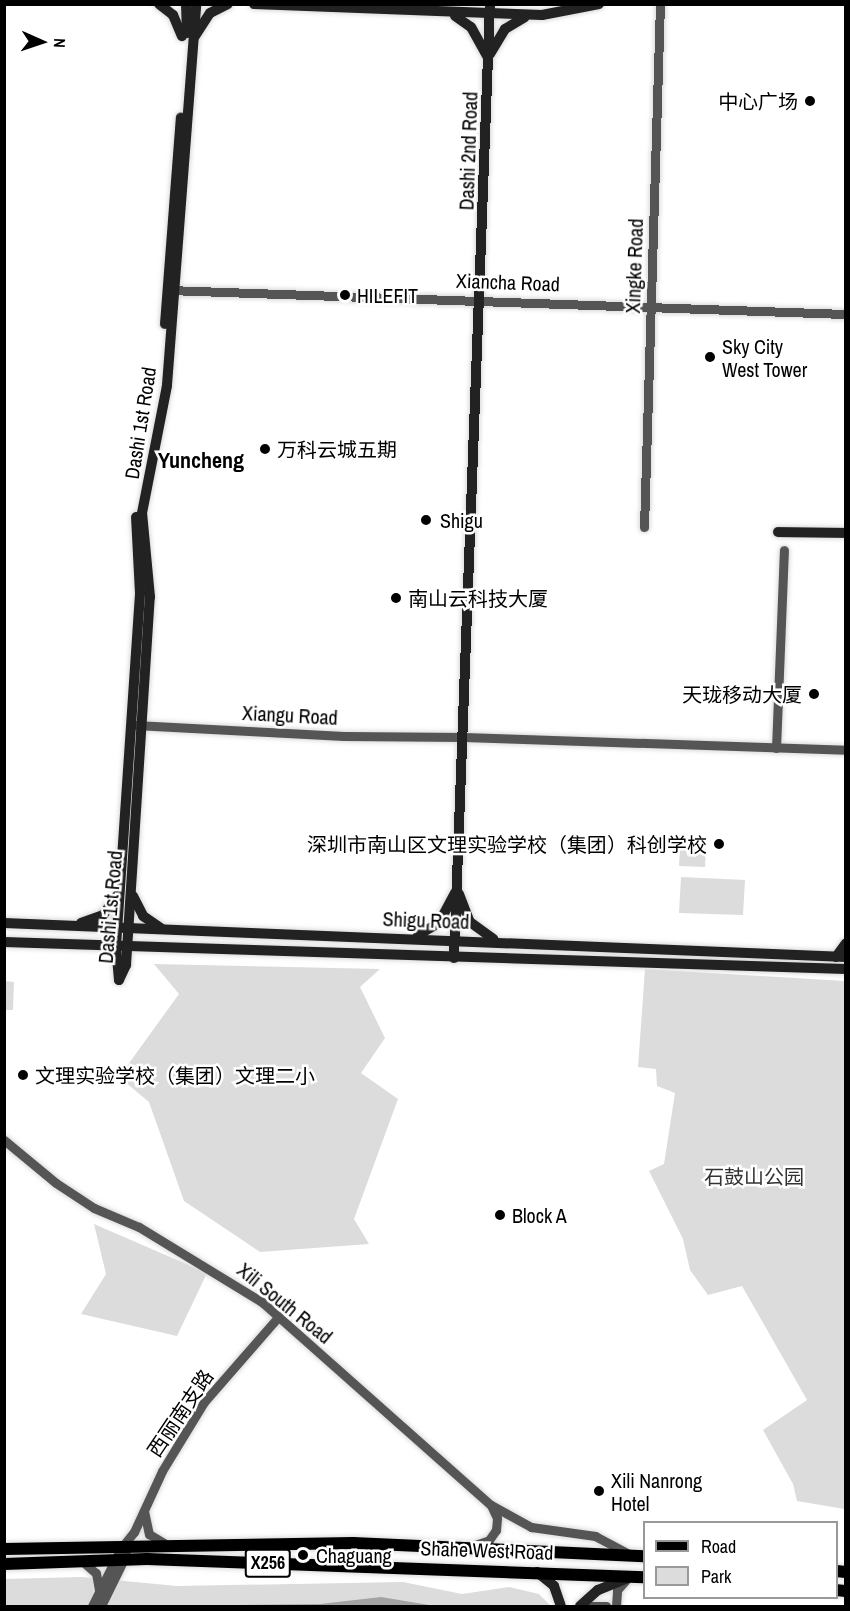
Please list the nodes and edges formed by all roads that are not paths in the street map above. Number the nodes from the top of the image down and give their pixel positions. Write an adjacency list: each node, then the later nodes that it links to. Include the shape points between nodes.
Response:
1 (159, 4): 11 (main road, via 176,18 182,38)
2 (186, 4): 11 (main road, Dashi 1st Road)
3 (196, 4): 12 (main road, Dashi 1st Road)
4 (228, 4): 12 (main road, via 204,20)
5 (254, 4): 9 (main road)
6 (599, 4): 10 (main road)
7 (660, 4): 16 (street, Xingke Road)
8 (489, 10): 9 (main road); 10 (main road); 13 (main road, Dashi 2nd Road)
9 (449, 14): 13 (main road, via 471,27)
10 (530, 15): 13 (main road, via 505,29)
11 (187, 28): 14 (main road, Dashi 1st Road)
12 (192, 45): 14 (main road, Dashi 1st Road)
13 (488, 57): 15 (main road, Dashi 2nd Road)
14 (172, 290): 15 (street, Xiancha Road); 22 (main road, Dashi 1st Road, via 167,385 142,513 150,597)
15 (482, 299): 16 (street, Xiancha Road); 23 (main road, Dashi 2nd Road)
16 (651, 305): 17 (street, Xiancha Road); 18 (street, Xingke Road)
17 (846, 314)
18 (644, 528)
19 (778, 532): 20 (main road)
20 (846, 533)
21 (784, 550): 24 (street)
22 (135, 725): 23 (street, Xiangu Road); 26 (main road, Dashi 1st Road)
23 (464, 737): 24 (street, Xiangu Road); 27 (main road)
24 (776, 748): 25 (street, Xiangu Road)
25 (846, 750)
26 (126, 887): 29 (main road, via 104,915); 30 (main road, Dashi 1st Road); 31 (main road, via 142,916)
27 (457, 887): 32 (main road, via 439,922 428,932); 33 (main road); 34 (main road, via 475,928)
28 (4, 923): 29 (main road, Shigu Road)
29 (64, 926): 30 (main road, Shigu Road)
30 (123, 928): 31 (main road, Shigu Road); 37 (main road, Dashi 1st Road)
31 (167, 930): 32 (main road, Shigu Road)
32 (408, 937): 33 (main road, Shigu Road)
33 (455, 939): 34 (main road, Shigu Road); 39 (main road)
34 (502, 941): 38 (main road, Shigu Road)
35 (4, 942): 37 (main road, Shigu Road)
36 (846, 943): 38 (main road)
37 (122, 946): 39 (main road, Shigu Road)
38 (841, 957)
39 (454, 958): 40 (main road, Shigu Road)
40 (846, 969)
41 (4, 1140): 42 (street, Xili South Road, via 85,1202 213,1269)
42 (279, 1316): 43 (street, Xili South Road); 44 (street, 西丽南支路, via 204,1402)
43 (491, 1505): 46 (street, via 497,1518 493,1536); 49 (street, Xili South Road, via 531,1527 595,1536)
44 (144, 1509): 45 (street, via 149,1534); 48 (street, 西丽南支路)
45 (175, 1548): 46 (main road, Shahe West Road / X256, via 354,1543); 48 (main road, Shahe West Road / X256)
46 (461, 1548): 49 (main road, Shahe West Road / X256)
47 (4, 1549): 48 (main road, Shahe West Road / X256)
48 (123, 1552): 50 (main road, Shahe West Road / X256); 52 (main road, Shahe West Road / X256); 54 (street); 56 (street)
49 (639, 1556)
50 (82, 1561): 51 (main road, Shahe West Road / X256); 54 (street, via 97,1575)
51 (4, 1564)
52 (531, 1570): 53 (main road, Shahe West Road / X256); 57 (main road, via 554,1586)
53 (639, 1577): 58 (main road, via 598,1590); 60 (street, via 617,1590)
54 (99, 1594): 55 (street)
55 (92, 1606)
56 (101, 1606)
57 (561, 1606)
58 (580, 1606): 59 (street)
59 (606, 1606)
60 (616, 1606)

